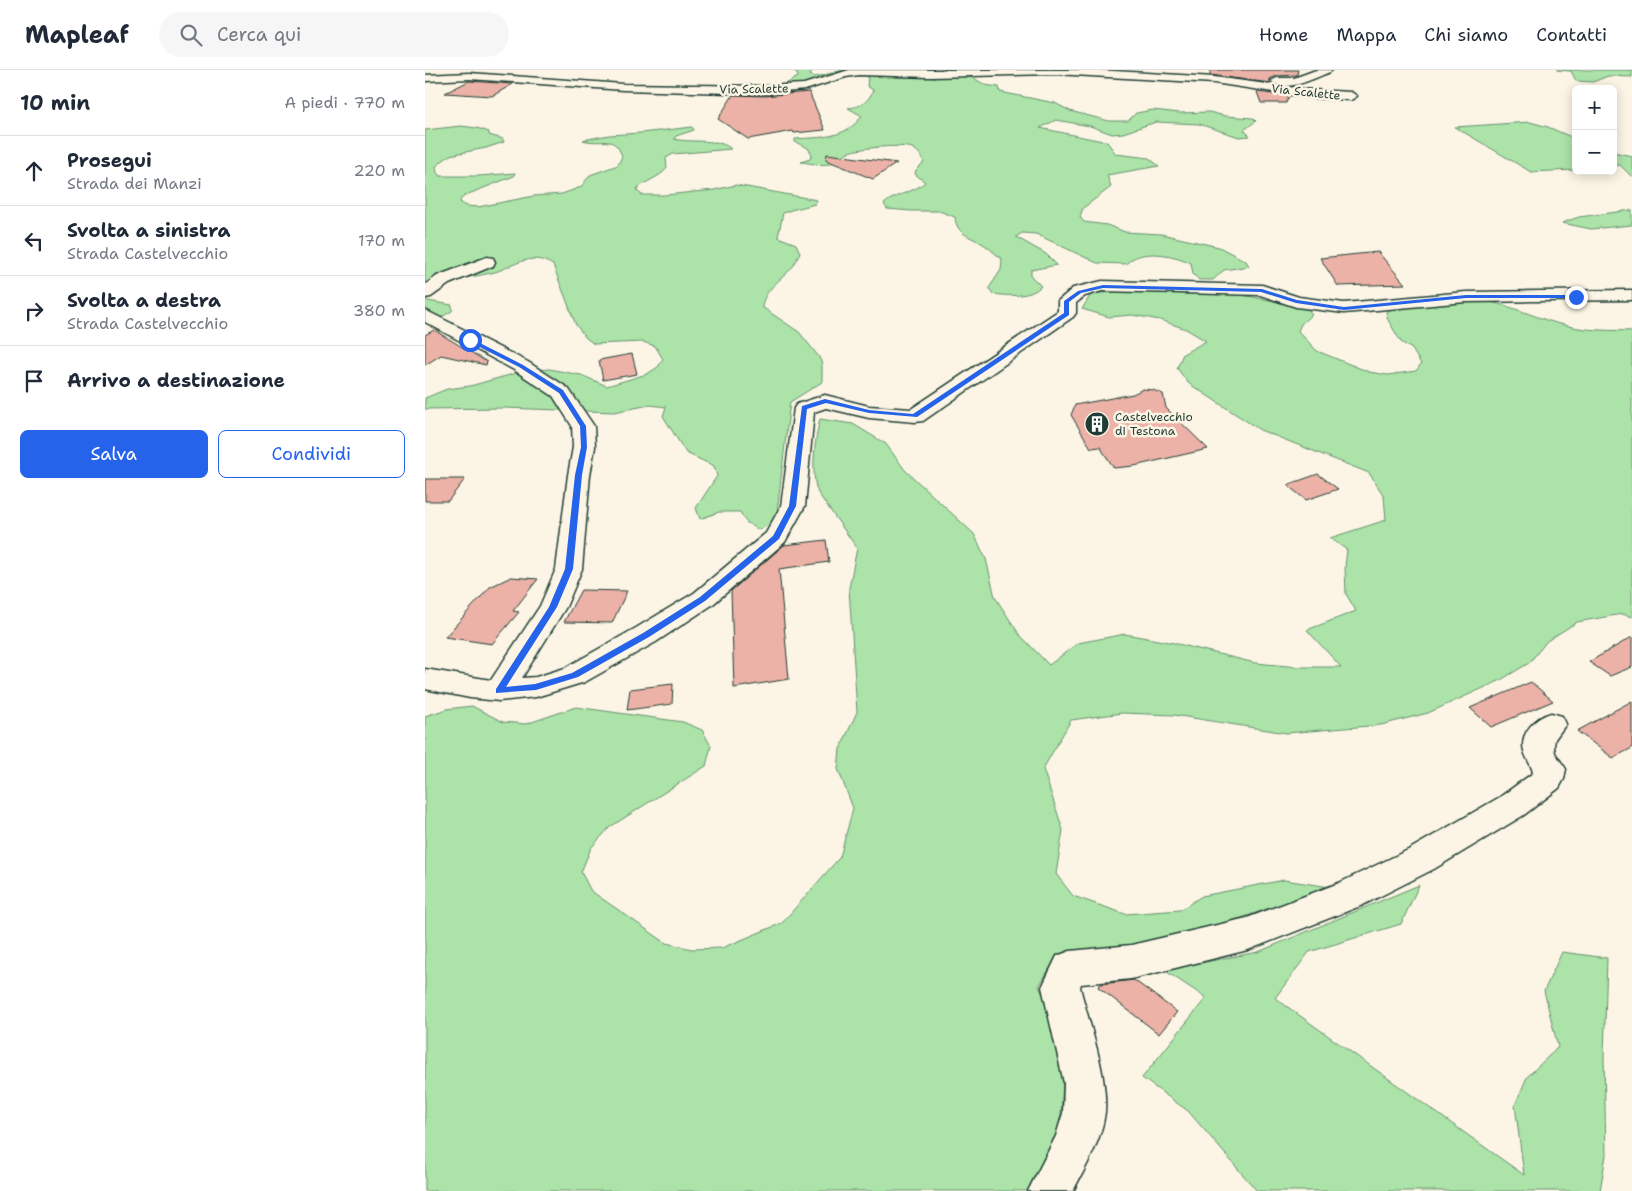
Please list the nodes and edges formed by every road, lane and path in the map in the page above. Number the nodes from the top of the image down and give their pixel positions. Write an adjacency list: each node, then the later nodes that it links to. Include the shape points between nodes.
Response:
1 (1326, 70): 2 (street, via 1295,82)
2 (1171, 76): 3 (street, Via Scalette, via 1055,71 859,72 793,88 722,90 623,88 469,76); 4 (street, Via Scalette)
3 (425, 78)
4 (1351, 96)
5 (487, 262): 6 (street, via 443,280)
6 (425, 293)
7 (1632, 295): 10 (street, via 1466,296 1344,308 1296,302 1262,290 1103,286 1079,292 1067,301 1067,313 915,416 869,412 825,401 804,408 793,506 776,537 703,599 646,635 583,670 536,687)
8 (425, 315): 10 (street, via 521,366 561,392 583,426 584,447 569,569 553,607)
9 (425, 679): 10 (street)
10 (499, 691)
11 (1551, 724): 12 (street, via 1542,731 1537,748 1550,769 1548,779 1511,806 1423,859 1351,894 1248,934 1131,962 1070,968 1061,987 1084,1083 1084,1113 1074,1145)
12 (1050, 1191)

